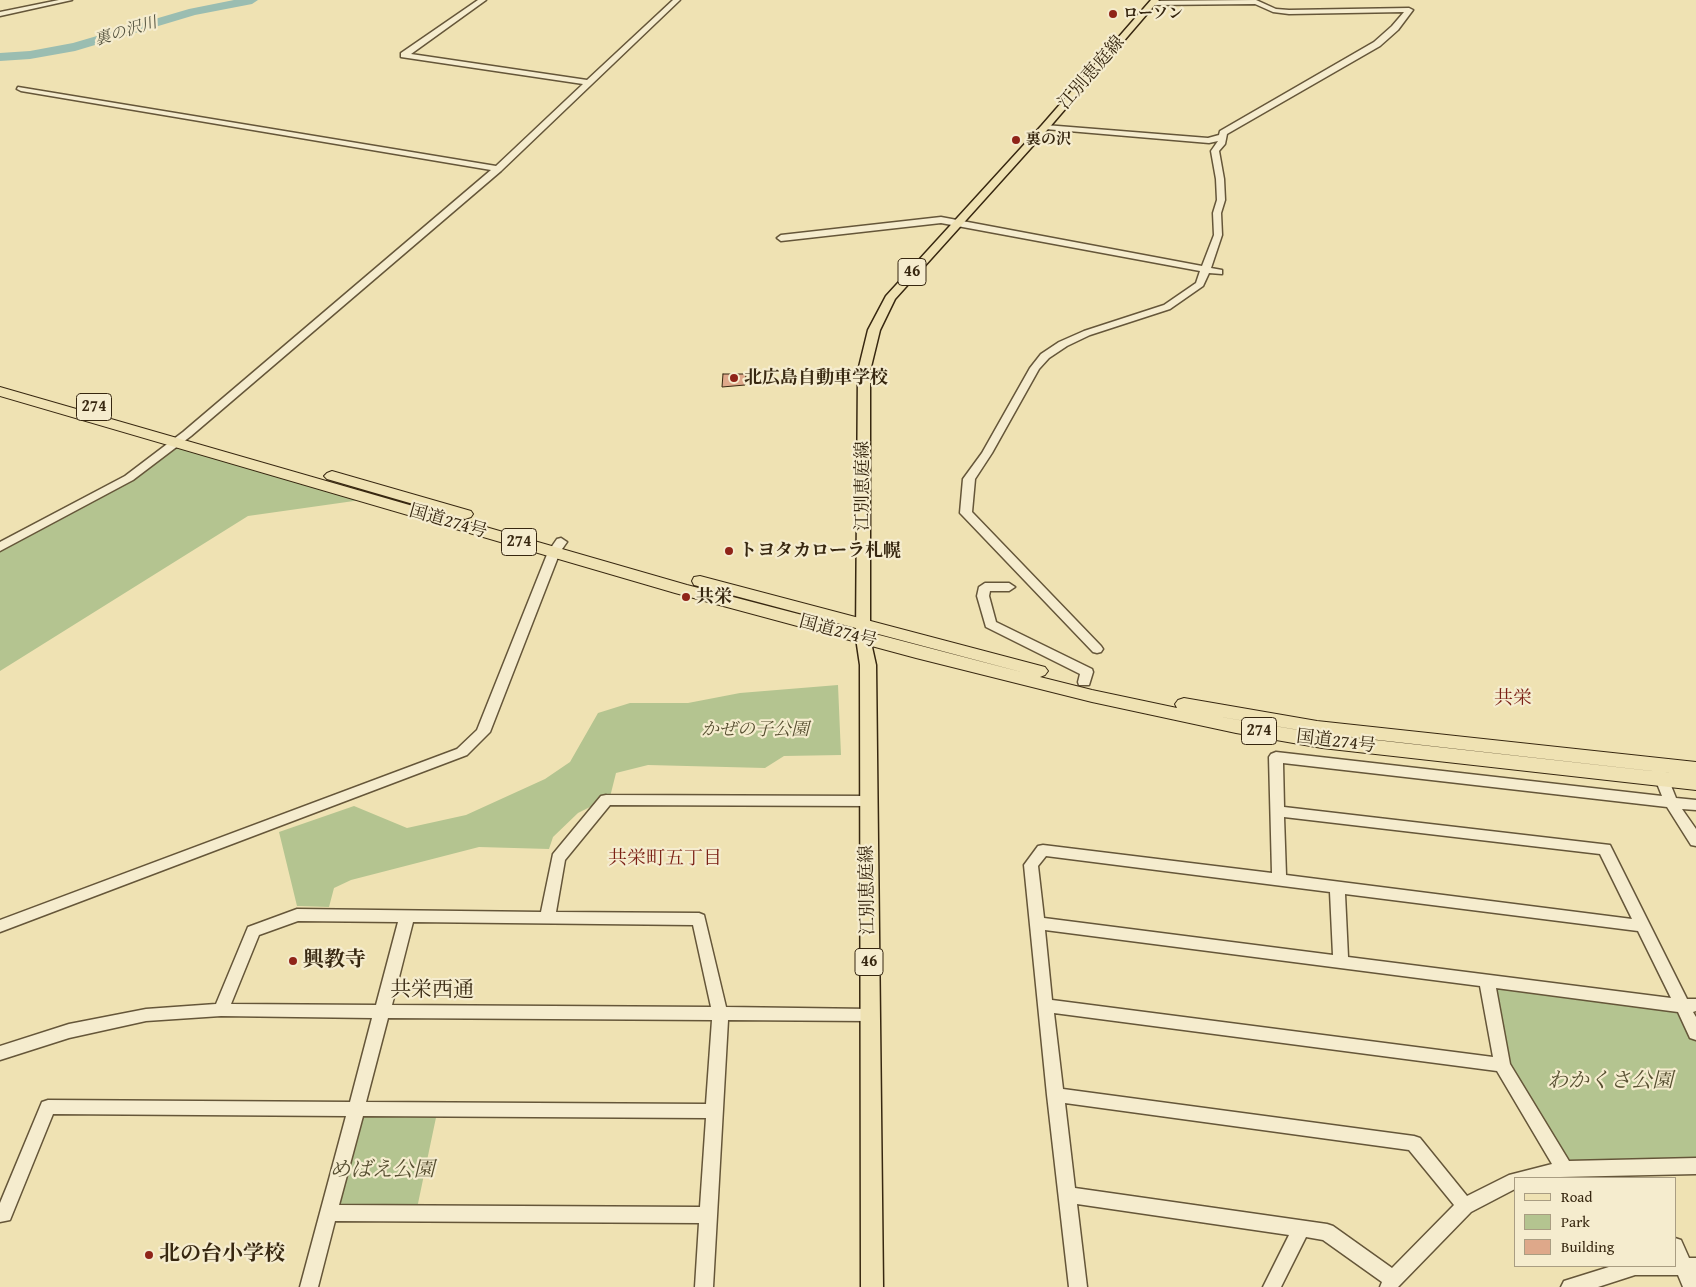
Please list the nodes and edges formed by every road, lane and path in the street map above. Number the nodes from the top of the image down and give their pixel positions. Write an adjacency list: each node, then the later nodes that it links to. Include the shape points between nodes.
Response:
1 (66, 0): 5 (street)
2 (482, 0): 6 (street, via 404,55)
3 (677, 0): 6 (street)
4 (1154, 2): 8 (main road, 江別恵庭線 / 46); 9 (street, via 1256,2 1275,12 1409,10 1377,44)
5 (0, 14)
6 (590, 82): 10 (street)
7 (21, 89): 10 (street)
8 (1045, 127): 9 (street, via 1203,141); 11 (main road, 江別恵庭線 / 46)
9 (1222, 136): 13 (street, via 1215,151 1221,200 1217,213 1218,235)
10 (498, 168): 17 (street)
11 (958, 223): 12 (street, via 941,220); 13 (street); 21 (main road, 江別恵庭線 / 46, via 890,298 874,330 864,371)
12 (780, 238)
13 (1206, 269): 14 (street); 22 (street, via 1200,284 1167,307 1087,333 1045,356 969,479 966,513)
14 (1219, 272)
15 (0, 380): 17 (highway, 国道274号 / 274)
16 (0, 391): 17 (highway, 国道274号 / 274)
17 (182, 438): 18 (street, via 129,478); 19 (highway, 国道274号 / 274)
18 (0, 547)
19 (557, 547): 21 (highway, 国道274号 / 274); 37 (street, via 483,732 462,752)
20 (1009, 588): 23 (street, via 985,587 983,596 990,624 1087,672)
21 (863, 631): 23 (highway, 国道274号 / 274); 25 (highway, 国道274号 / 274, via 1092,696 1236,727 1322,741); 27 (main road, 江別恵庭線 / 46, via 868,665)
22 (1097, 649)
23 (1084, 682): 25 (highway, 国道274号 / 274, via 1317,727)
24 (1696, 769): 25 (highway, 国道274号 / 274)
25 (1659, 772): 26 (highway, 国道274号 / 274); 28 (street)
26 (1696, 783)
27 (868, 801): 35 (street, via 606,800 558,858); 46 (main road, 江別恵庭線 / 46)
28 (1671, 802): 29 (street); 30 (street, via 1276,757); 31 (street)
29 (1696, 804)
30 (1277, 811): 32 (street); 38 (street, via 1605,849)
31 (1696, 841)
32 (1279, 878): 33 (street); 36 (street, via 1043,850 1031,865)
33 (1336, 886): 38 (street); 39 (street)
34 (407, 917): 35 (street); 43 (street, via 296,915 253,931); 44 (street)
35 (547, 918): 45 (street, via 699,919)
36 (1037, 923): 39 (street); 41 (street)
37 (0, 926)
38 (1643, 926): 42 (street)
39 (1341, 962): 40 (street)
40 (1487, 981): 42 (street); 49 (street)
41 (1045, 1004): 49 (street); 50 (street)
42 (1689, 1006): 47 (street)
43 (221, 1010): 44 (street, 共栄西通); 48 (street, 共栄西通, via 146,1015 69,1031)
44 (382, 1012): 45 (street, 共栄西通); 51 (street)
45 (720, 1014): 46 (street, 共栄西通); 52 (street)
46 (870, 1015): 71 (main road, 江別恵庭線 / 46)
47 (1696, 1033)
48 (0, 1053)
49 (1502, 1065): 54 (street)
50 (1056, 1095): 58 (street); 59 (street, via 1414,1143)
51 (356, 1107): 52 (street); 60 (street); 61 (street, via 48,1107 4,1214)
52 (714, 1110): 62 (street)
53 (1696, 1166): 55 (street)
54 (1564, 1169): 55 (street); 56 (street)
55 (1643, 1173)
56 (1527, 1177)
57 (1514, 1181): 59 (street)
58 (1068, 1195): 63 (street); 72 (street)
59 (1465, 1206): 68 (street)
60 (328, 1213): 62 (street); 69 (street)
61 (0, 1214)
62 (708, 1215): 70 (street)
63 (1302, 1228): 68 (street, via 1327,1232); 73 (street)
64 (1676, 1247): 66 (street)
65 (1676, 1266): 66 (street)
66 (1690, 1266): 75 (street)
67 (1635, 1267): 74 (street)
68 (1391, 1283)
69 (308, 1287)
70 (704, 1287)
71 (872, 1287)
72 (1078, 1287)
73 (1272, 1287)
74 (1570, 1287)
75 (1692, 1287)

